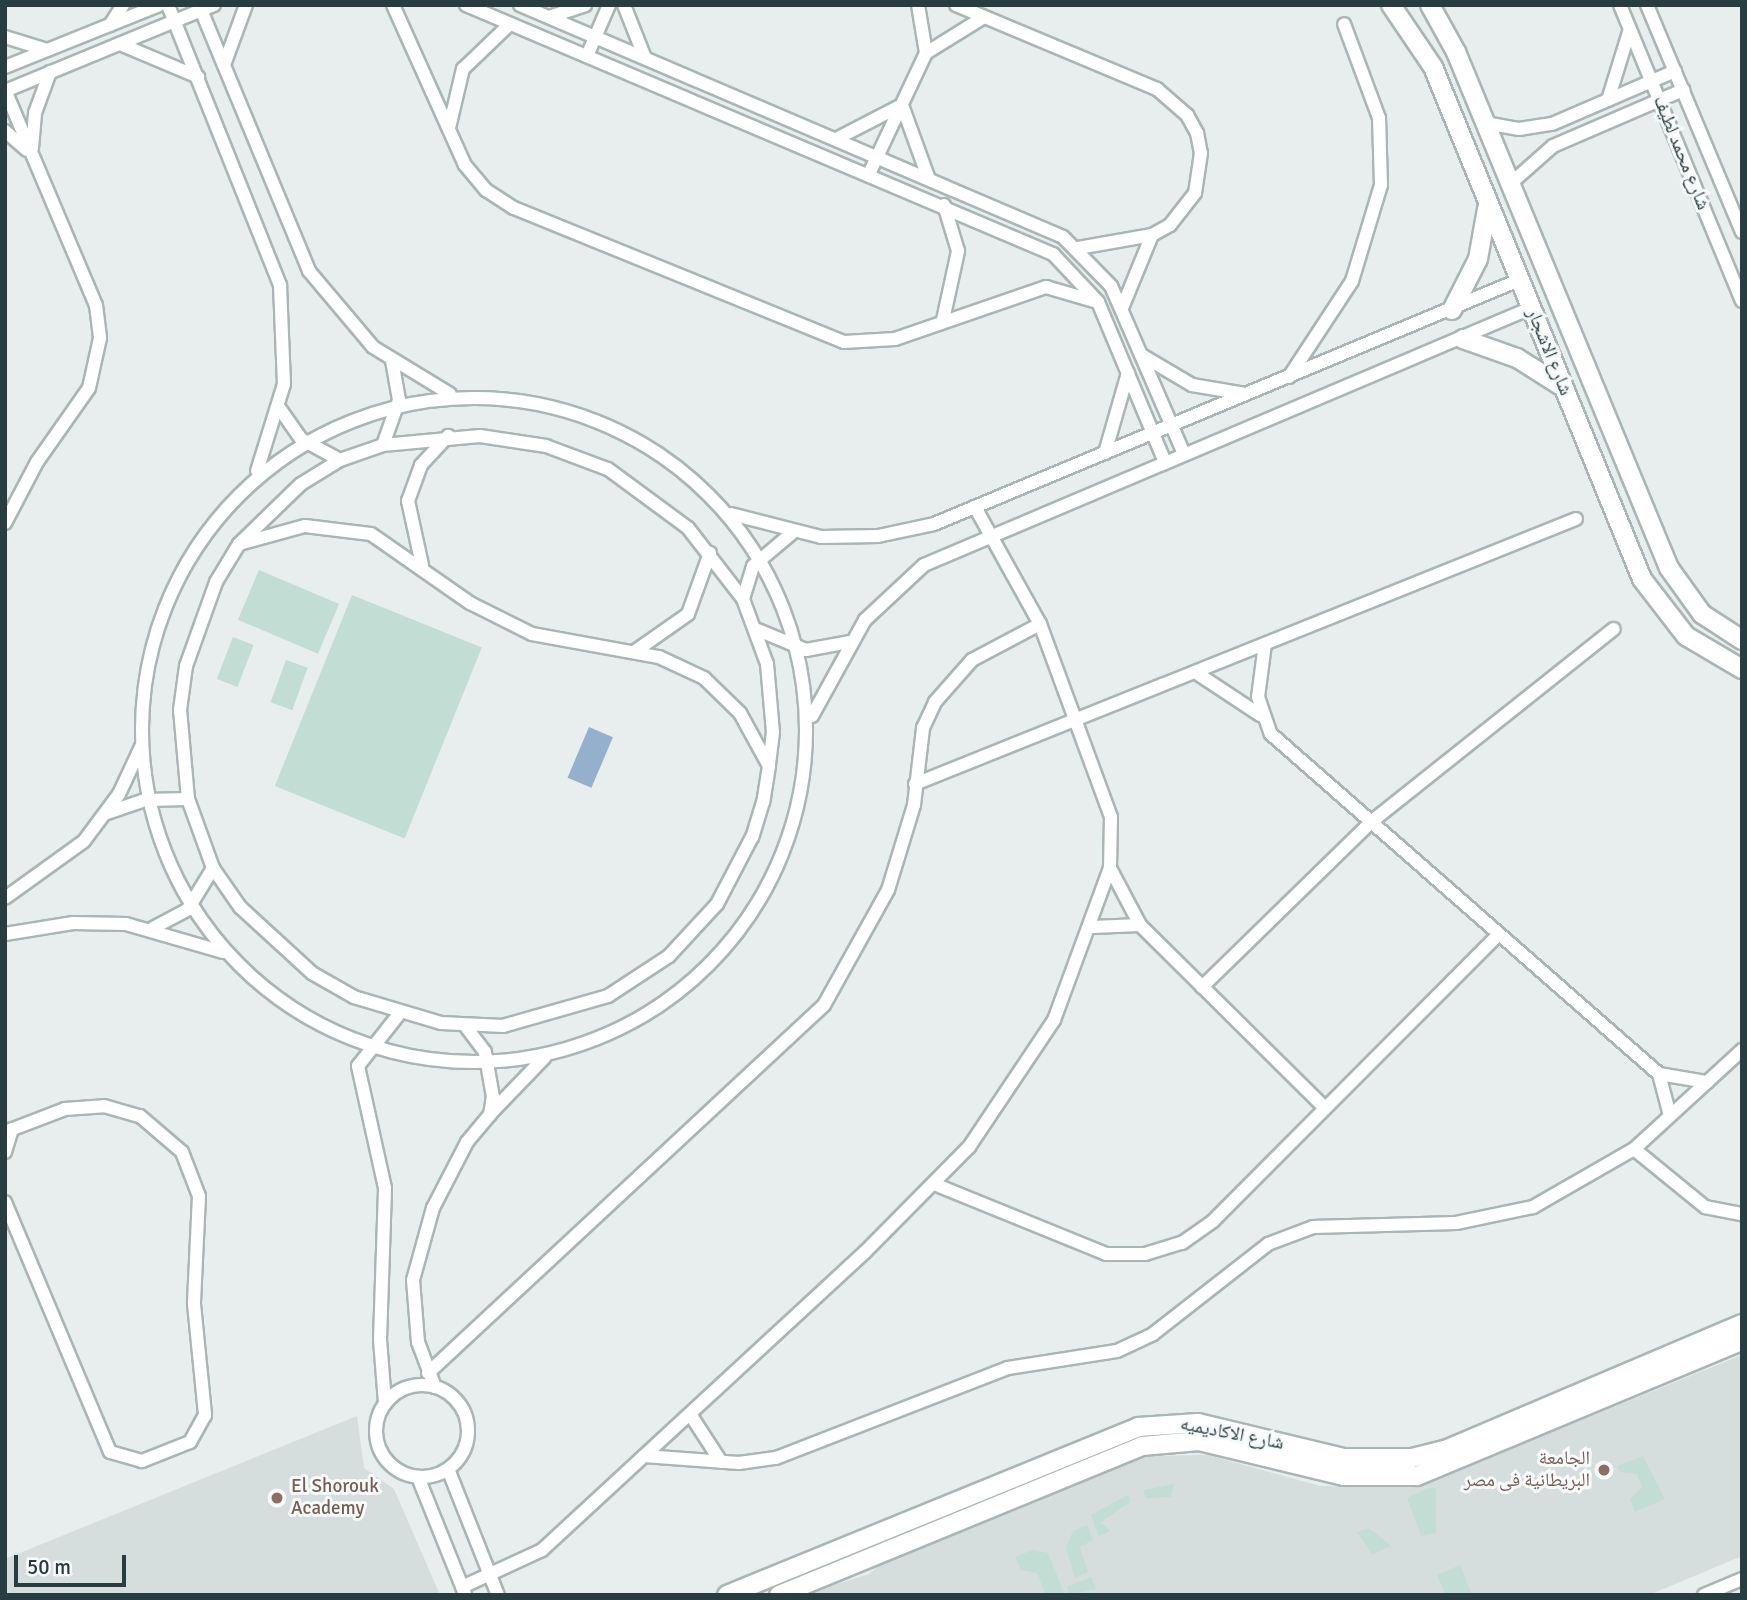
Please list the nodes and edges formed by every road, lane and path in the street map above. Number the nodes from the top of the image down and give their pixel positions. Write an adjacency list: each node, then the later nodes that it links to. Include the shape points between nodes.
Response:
1 (123, 5): 23 (street)
2 (159, 5): 23 (street)
3 (168, 5): 20 (street)
4 (246, 5): 32 (street)
5 (393, 5): 45 (street)
6 (466, 5): 21 (street)
7 (520, 5): 18 (street)
8 (585, 5): 18 (street)
9 (609, 5): 26 (street)
10 (624, 5): 31 (street)
11 (918, 5): 29 (street)
12 (956, 5): 19 (street)
13 (1391, 5): 52 (street, شارع الاشجار, via 1420,41)
14 (1430, 5): 43 (street, شارع الاشجار)
15 (1620, 5): 24 (street, شارع محمد لطيف)
16 (1647, 5): 34 (street, شارع محمد لطيف)
17 (205, 7): 20 (street); 32 (street)
18 (548, 17): 26 (street)
19 (984, 17): 29 (street); 55 (street, via 1157,89 1187,115 1201,153 1201,173 1185,210)
20 (175, 21): 27 (street); 36 (street)
21 (510, 23): 30 (street); 45 (street, via 463,69)
22 (1344, 24): 68 (street, via 1377,107 1381,185 1352,281)
23 (110, 25): 28 (street)
24 (1630, 29): 37 (street, شارع محمد لطيف); 40 (street)
25 (5, 37): 28 (street)
26 (595, 37): 30 (street); 31 (street)
27 (120, 44): 35 (street); 36 (street)
28 (48, 50): 33 (street)
29 (926, 53): 42 (street)
30 (587, 56): 49 (street)
31 (645, 58): 46 (street)
32 (223, 66): 66 (street, via 309,271 355,330)
33 (5, 67)
34 (1675, 71): 37 (street); 39 (street, شارع محمد لطيف)
35 (50, 72): 38 (street); 47 (street, via 35,113)
36 (198, 77): 73 (street, via 281,285 287,360)
37 (1651, 81): 40 (street); 41 (street, شارع محمد لطيف)
38 (5, 90): 47 (street)
39 (1682, 90): 41 (street); 54 (street, شارع محمد لطيف)
40 (1608, 100): 43 (street, via 1536,128)
41 (1659, 100): 51 (street, via 1536,155); 58 (street, شارع محمد لطيف)
42 (902, 105): 46 (street); 48 (street); 50 (street)
43 (1485, 122): 51 (street, شارع الاشجار)
44 (5, 131): 47 (street)
45 (449, 132): 63 (street, via 474,178 514,208 828,338 878,343)
46 (836, 139): 48 (street)
47 (33, 155): 89 (street, via 96,305 100,346 89,388 37,462)
48 (877, 156): 49 (street); 50 (street)
49 (869, 174): 53 (street)
50 (928, 177): 56 (street, via 1047,227)
51 (1510, 184): 79 (street, شارع الاشجار)
52 (1487, 202): 57 (street, شارع الاشجار); 62 (street, via 1478,259)
53 (944, 205): 59 (street, via 1054,254); 63 (street, via 958,275)
54 (1742, 232)
55 (1152, 235): 56 (street); 60 (street)
56 (1078, 248): 60 (street)
57 (1519, 280): 61 (street, شارع الاشجار); 62 (street)
58 (1742, 301)
59 (1098, 302): 63 (street, via 1046,287); 67 (street)
60 (1122, 308): 65 (street)
61 (1531, 308): 64 (street); 69 (street, شارع الاشجار)
62 (1452, 310): 68 (street)
63 (943, 320)
64 (1463, 339): 69 (street, via 1517,358); 81 (street)
65 (1143, 356): 70 (street, via 1192,385); 74 (street)
66 (392, 362): 71 (street); 72 (street)
67 (1128, 373): 75 (street); 80 (street)
68 (1289, 377): 70 (street)
69 (1563, 387): 82 (street, شارع الاشجار)
70 (1249, 394): 74 (street)
71 (456, 397): 72 (street); 87 (street, via 582,424 658,464)
72 (399, 400): 77 (street, via 348,414); 78 (street)
73 (280, 409): 77 (street); 85 (street)
74 (1172, 425): 75 (street); 81 (street)
75 (1153, 433): 80 (street); 84 (street)
76 (448, 436): 78 (street); 94 (street, via 513,439 598,464 663,506); 95 (street, via 421,465 408,501)
77 (301, 439): 83 (street); 85 (street)
78 (383, 445): 83 (street)
79 (1618, 445): 82 (street); 100 (street, شارع الاشجار, via 1683,592)
80 (1105, 453): 86 (street)
81 (1184, 454): 84 (street)
82 (1591, 457): 105 (street, شارع الاشجار, via 1654,600 1686,636)
83 (340, 460): 92 (street, via 300,484)
84 (1165, 462): 91 (street)
85 (253, 480): 110 (street, via 217,527 181,594 160,651)
86 (975, 507): 90 (street, via 878,536); 91 (street)
87 (727, 513): 90 (street); 93 (street)
88 (1576, 519): 102 (street)
89 (5, 523)
90 (792, 533): 93 (street)
91 (991, 534): 97 (street); 101 (street, via 902,581)
92 (239, 544): 95 (street, via 282,529 327,525 371,534); 113 (street, via 198,623 186,666 180,710)
93 (764, 552): 96 (street); 103 (street, via 790,598)
94 (709, 553): 96 (street); 104 (street, via 688,614)
95 (422, 565): 104 (street, via 470,603 532,634)
96 (743, 599): 99 (street)
97 (1040, 624): 108 (street); 112 (street, via 995,644 952,679 923,728)
98 (1614, 629): 116 (street)
99 (758, 630): 103 (street); 111 (street, via 773,698)
100 (1742, 640)
101 (850, 642): 103 (street); 109 (street)
102 (1265, 644): 106 (street); 107 (street)
103 (806, 650): 109 (street)
104 (634, 652): 111 (street, via 682,666 724,694)
105 (1742, 669)
106 (1195, 672): 107 (street); 108 (street)
107 (1260, 715): 116 (street, via 1271,734)
108 (1078, 719): 112 (street); 118 (street, via 1106,791)
109 (810, 720): 132 (street, via 783,845 741,918 684,981 650,1006)
110 (144, 741): 114 (street); 115 (street)
111 (769, 766): 129 (street, via 737,870 717,904 669,956 574,1010)
112 (915, 784): 147 (street, via 888,890 824,1005)
113 (188, 799): 114 (street); 117 (street)
114 (145, 800): 115 (street); 120 (street, via 160,857)
115 (107, 814): 119 (street, via 62,862)
116 (1371, 822): 125 (street); 127 (street)
117 (213, 867): 120 (street); 128 (street, via 248,916 312,972)
118 (1111, 868): 121 (street); 123 (street)
119 (5, 898)
120 (188, 909): 122 (street); 126 (street)
121 (1140, 925): 123 (street); 127 (street)
122 (152, 928): 124 (street, via 73,923); 126 (street)
123 (1093, 928): 142 (street, via 1028,1065)
124 (5, 934)
125 (1499, 934): 134 (street); 136 (street)
126 (234, 957): 130 (street, via 300,1009)
127 (1202, 986): 136 (street)
128 (399, 1014): 129 (street); 130 (street)
129 (466, 1027): 133 (street)
130 (367, 1048): 133 (street, via 428,1064); 149 (street, via 358,1079 379,1151 387,1225 380,1340)
131 (1742, 1050): 135 (street)
132 (546, 1056): 133 (street); 137 (street)
133 (491, 1066): 137 (street)
134 (1659, 1074): 135 (street); 138 (street)
135 (1707, 1082): 138 (street)
136 (1325, 1108): 142 (street, via 1198,1233 1145,1254 1088,1249)
137 (490, 1115): 147 (street, via 448,1174 421,1244 413,1311)
138 (1670, 1116): 140 (street)
139 (9, 1131): 141 (street); 143 (street, via 65,1109 104,1106 156,1125 182,1152 199,1196 194,1304 205,1415 190,1442 142,1461 110,1452)
140 (1634, 1149): 144 (street, via 1705,1207); 153 (street, via 1569,1191 1495,1217 1338,1224 1290,1234 1248,1257 1136,1343 1008,1368 789,1454)
141 (5, 1152)
142 (934, 1184): 150 (street)
143 (5, 1202)
144 (1742, 1214)
145 (1742, 1324): 151 (street, شارع الاكاديميه)
146 (1742, 1341): 151 (street, شارع الاكاديميه)
147 (428, 1373): 148 (street)
148 (435, 1387): 149 (street, via 408,1388); 154 (street, via 456,1401 467,1424 464,1449)
149 (386, 1403): 155 (street, via 375,1434 379,1450 388,1463)
150 (690, 1414): 152 (street); 153 (street)
151 (1496, 1438): 156 (street, شارع الاكاديميه, via 1429,1455 1378,1461 1198,1423 1158,1423); 157 (street, شارع الاكاديميه, via 1435,1471 1381,1479 1199,1441 1161,1443)
152 (644, 1456): 153 (street); 158 (street, via 542,1550)
153 (721, 1462)
154 (448, 1469): 155 (street); 158 (street)
155 (418, 1477): 160 (street)
156 (969, 1495): 157 (street); 162 (street, شارع الاكاديميه)
157 (976, 1514): 163 (street, شارع الاكاديميه)
158 (490, 1575): 160 (street); 161 (street)
159 (1742, 1579): 164 (street)
160 (463, 1591)
161 (498, 1595)
162 (727, 1595)
163 (779, 1595)
164 (1704, 1595)

